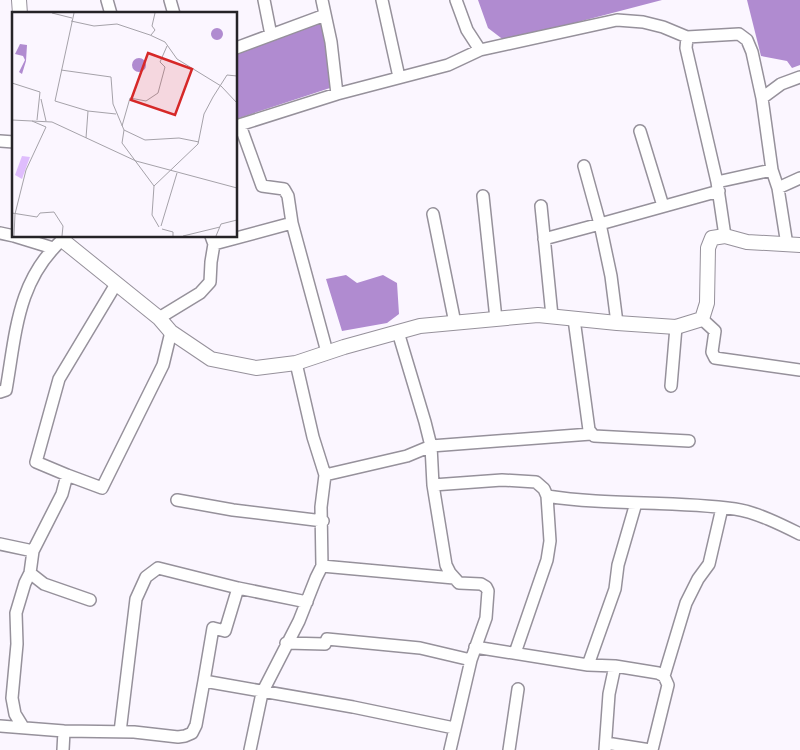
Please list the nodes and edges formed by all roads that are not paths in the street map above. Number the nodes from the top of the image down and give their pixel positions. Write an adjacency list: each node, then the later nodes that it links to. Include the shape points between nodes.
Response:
1 (264, 0): 6 (street)
2 (322, 0): 5 (street)
3 (382, 0): 10 (street)
4 (456, 0): 9 (street)
5 (325, 15): 6 (street); 12 (street)
6 (271, 35): 8 (street)
7 (687, 37): 9 (street, via 664,27 617,20); 13 (street, via 739,34 747,40); 19 (street, via 686,48)
8 (238, 47)
9 (480, 50): 10 (street, via 448,64)
10 (399, 77): 12 (street)
11 (800, 77): 13 (street, via 781,84)
12 (337, 94): 14 (street)
13 (762, 98): 17 (street)
14 (238, 125): 25 (street, via 262,186 284,189 288,196)
15 (640, 131): 23 (street)
16 (584, 166): 26 (street)
17 (772, 170): 19 (street); 20 (street)
18 (800, 178): 20 (street)
19 (718, 187): 23 (street); 28 (street)
20 (778, 188): 33 (street)
21 (483, 196): 37 (street)
22 (541, 206): 30 (street)
23 (663, 206): 26 (street)
24 (433, 214): 40 (street)
25 (292, 223): 27 (street); 45 (street)
26 (600, 224): 30 (street); 41 (street)
27 (238, 235)
28 (725, 236): 33 (street, via 747,242); 39 (street, via 712,238 708,248 707,303)
29 (32, 238): 32 (street)
30 (544, 239): 35 (street)
31 (213, 240): 36 (street, via 210,282 200,293)
32 (59, 241): 34 (street); 49 (street, via 29,283 20,312 6,390)
33 (794, 245)
34 (116, 284): 36 (street); 53 (street, via 60,379 36,462)
35 (552, 316): 37 (street); 38 (street)
36 (159, 318): 43 (street)
37 (496, 319): 40 (street)
38 (574, 319): 41 (street); 50 (street)
39 (702, 319): 42 (street); 47 (street, via 715,331 712,352 715,358)
40 (455, 323): 44 (street)
41 (617, 323): 42 (street)
42 (676, 326): 48 (street)
43 (171, 332): 46 (street, via 211,359 256,368); 53 (street, via 162,365 102,488)
44 (398, 332): 45 (street); 52 (street)
45 (327, 352): 46 (street)
46 (296, 363): 54 (street)
47 (800, 370)
48 (671, 386)
49 (0, 392)
50 (591, 434): 51 (street); 52 (street)
51 (689, 441)
52 (430, 446): 54 (street, via 408,456); 55 (street)
53 (67, 475): 63 (street, via 62,494)
54 (325, 475): 60 (street, via 321,508)
55 (433, 486): 56 (street, via 502,480 536,482); 66 (street, via 446,564)
56 (547, 496): 58 (street, via 578,501); 72 (street, via 550,541 547,560)
57 (177, 500): 60 (street)
58 (636, 503): 59 (street); 74 (street, via 618,565 615,589)
59 (722, 508): 61 (street, via 778,522); 76 (street, via 709,564 686,603)
60 (323, 521): 64 (street)
61 (800, 534)
62 (0, 544): 63 (street)
63 (33, 551): 65 (street)
64 (322, 566): 66 (street); 69 (street)
65 (30, 573): 68 (street, via 44,584); 81 (street, via 16,613 12,698 15,714)
66 (454, 578): 71 (street, via 459,583 481,584 488,591 486,618)
67 (238, 588): 69 (street); 77 (street, via 225,631 213,628); 84 (street, via 158,568 146,577 136,599)
68 (90, 600)
69 (307, 602): 70 (street)
70 (286, 643): 73 (street, via 324,644 327,639 420,648); 79 (street)
71 (476, 647): 72 (street); 73 (street)
72 (515, 653): 74 (street)
73 (471, 660): 82 (street)
74 (588, 665): 75 (street)
75 (615, 666): 76 (street); 85 (street, via 609,694)
76 (664, 676): 90 (street, via 668,685)
77 (204, 682): 79 (street); 84 (street, via 192,733 178,737)
78 (518, 689): 89 (street)
79 (262, 692): 82 (street); 87 (street)
80 (0, 726): 81 (street)
81 (23, 727): 83 (street)
82 (454, 728): 88 (street)
83 (64, 731): 84 (street); 86 (street)
84 (120, 732)
85 (605, 747): 90 (street)
86 (63, 750)
87 (250, 750)
88 (450, 750)
89 (509, 750)
90 (651, 750)

